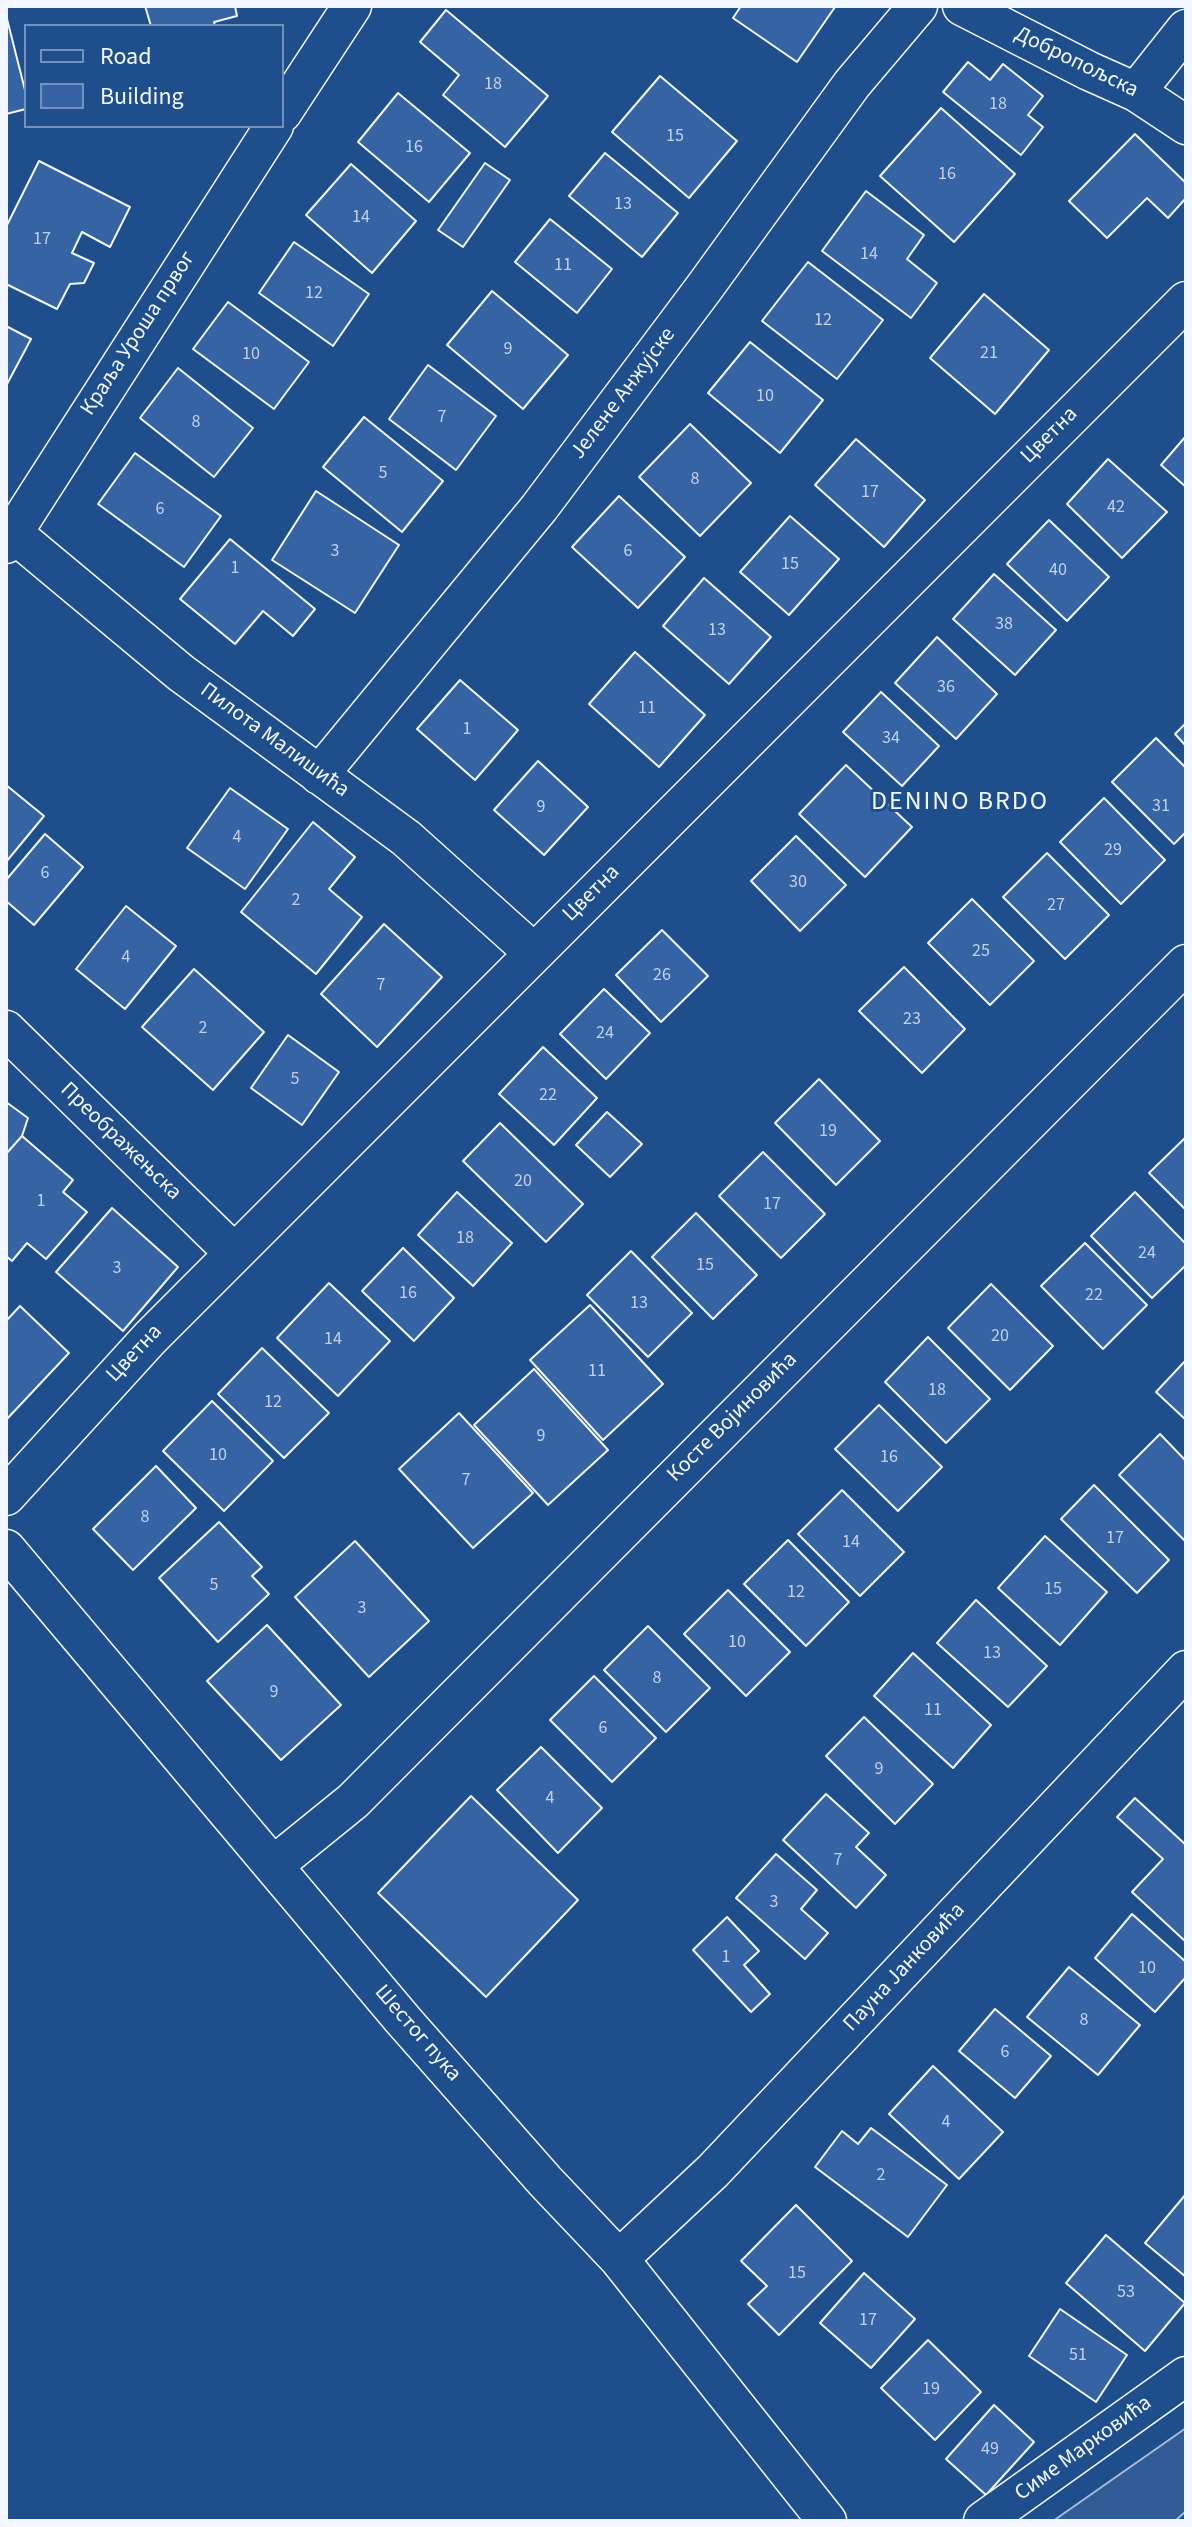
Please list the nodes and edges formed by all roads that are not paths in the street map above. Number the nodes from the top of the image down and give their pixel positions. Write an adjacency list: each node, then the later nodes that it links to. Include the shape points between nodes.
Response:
1 (352, 6): 6 (street)
2 (918, 6): 11 (street, Јелене Анжујске, via 852,84 539,508)
3 (962, 6): 5 (street, Добропољска)
4 (1186, 29): 5 (street)
5 (1136, 92): 7 (street, Добропољска)
6 (284, 110)
7 (1186, 125)
8 (273, 128): 10 (street, Краља Уроша првог)
9 (1186, 301): 12 (street, Цветна)
10 (10, 538): 11 (street, Пилота Малишића)
11 (319, 775): 12 (street, Пилота Малишића, via 406,838)
12 (534, 953): 15 (street, Цветна)
13 (1186, 964): 19 (street, Косте Војиновића, via 353,1801)
14 (6, 1030): 15 (street, Преображењска)
15 (234, 1253): 16 (street, Цветна)
16 (6, 1496)
17 (6, 1549): 19 (street, Шестог пука)
18 (1186, 1670): 20 (street, Пауна Јанковића, via 713,2171)
19 (274, 1865): 20 (street, Шестог пука, via 545,2181)
20 (619, 2259): 22 (street, Шестог пука)
21 (1186, 2376): 23 (street, Симе Марковића)
22 (827, 2521)
23 (983, 2521)

